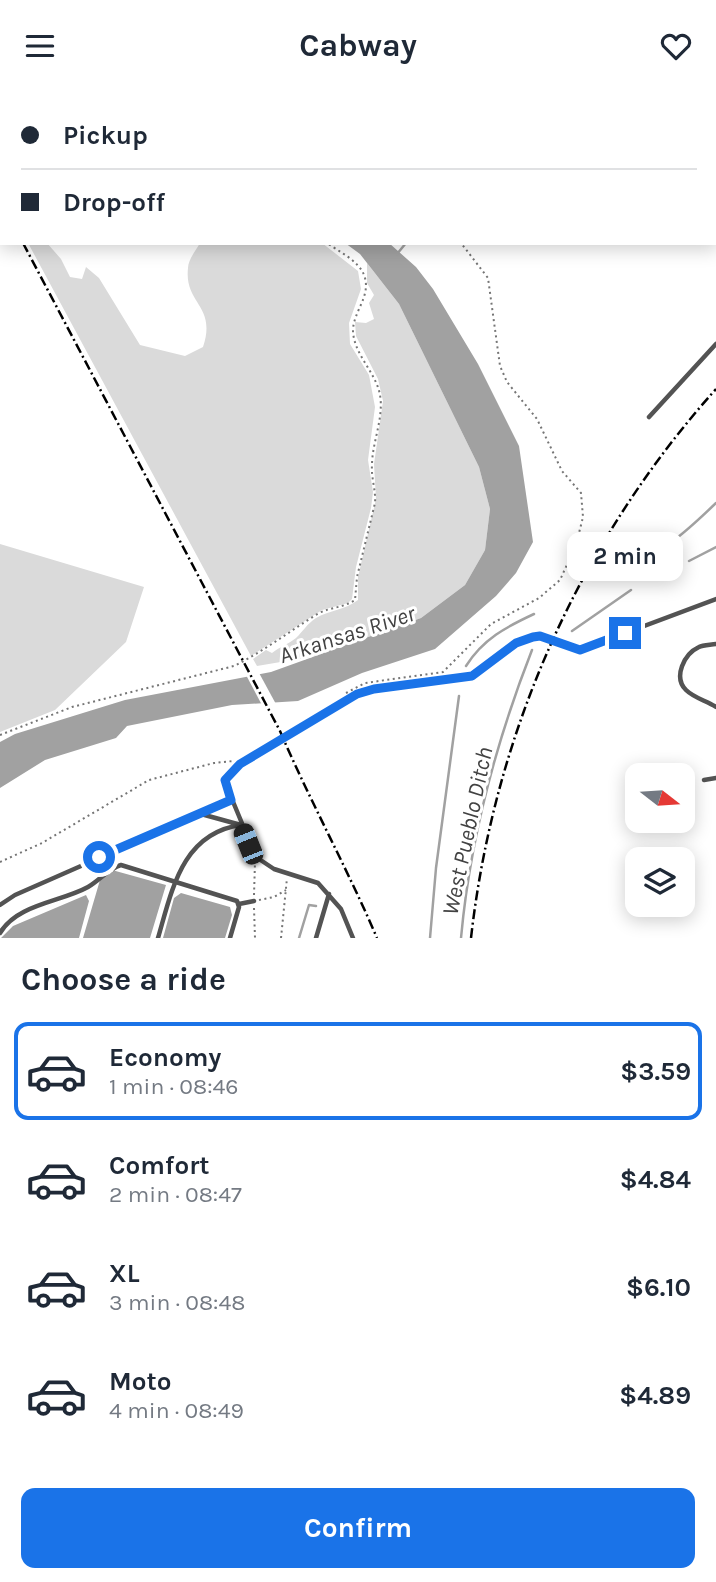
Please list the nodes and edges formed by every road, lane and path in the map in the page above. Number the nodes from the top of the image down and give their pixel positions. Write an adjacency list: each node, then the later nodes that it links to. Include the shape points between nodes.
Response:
1 (330, 245): 9 (path, via 364,273 365,297 354,320 353,335 376,378 381,399 372,466 376,491 355,600 323,611 234,666 72,707)
2 (463, 245): 7 (path, via 488,278 500,366 507,382 537,419 562,471 581,493 583,517 576,545 560,580 539,598 491,624 443,672 365,683)
3 (716, 344): 4 (lane)
4 (649, 417)
5 (716, 599): 13 (lane, via 580,650 533,637 516,643 472,676 357,694 240,764 225,780)
6 (716, 644): 8 (lane, via 699,647 684,658 680,673 688,692)
7 (345, 694)
8 (716, 707)
9 (0, 735)
10 (234, 761): 16 (path, via 149,780)
11 (716, 778): 12 (lane)
12 (704, 780)
13 (231, 800): 14 (lane); 15 (lane)
14 (200, 814): 15 (lane); 23 (lane)
15 (241, 825): 17 (lane, via 256,857); 18 (lane, via 219,830 197,845)
16 (0, 862)
17 (288, 874): 19 (path); 20 (lane, via 318,883)
18 (175, 881): 22 (lane); 24 (lane, via 130,867 113,868 87,888 16,916); 25 (lane)
19 (286, 889): 21 (path); 27 (path)
20 (329, 894): 28 (lane); 29 (lane)
21 (254, 901): 22 (lane)
22 (239, 904): 26 (lane)
23 (0, 905)
24 (0, 933)
25 (158, 938)
26 (230, 938)
27 (281, 938)
28 (316, 938)
29 (353, 938)

